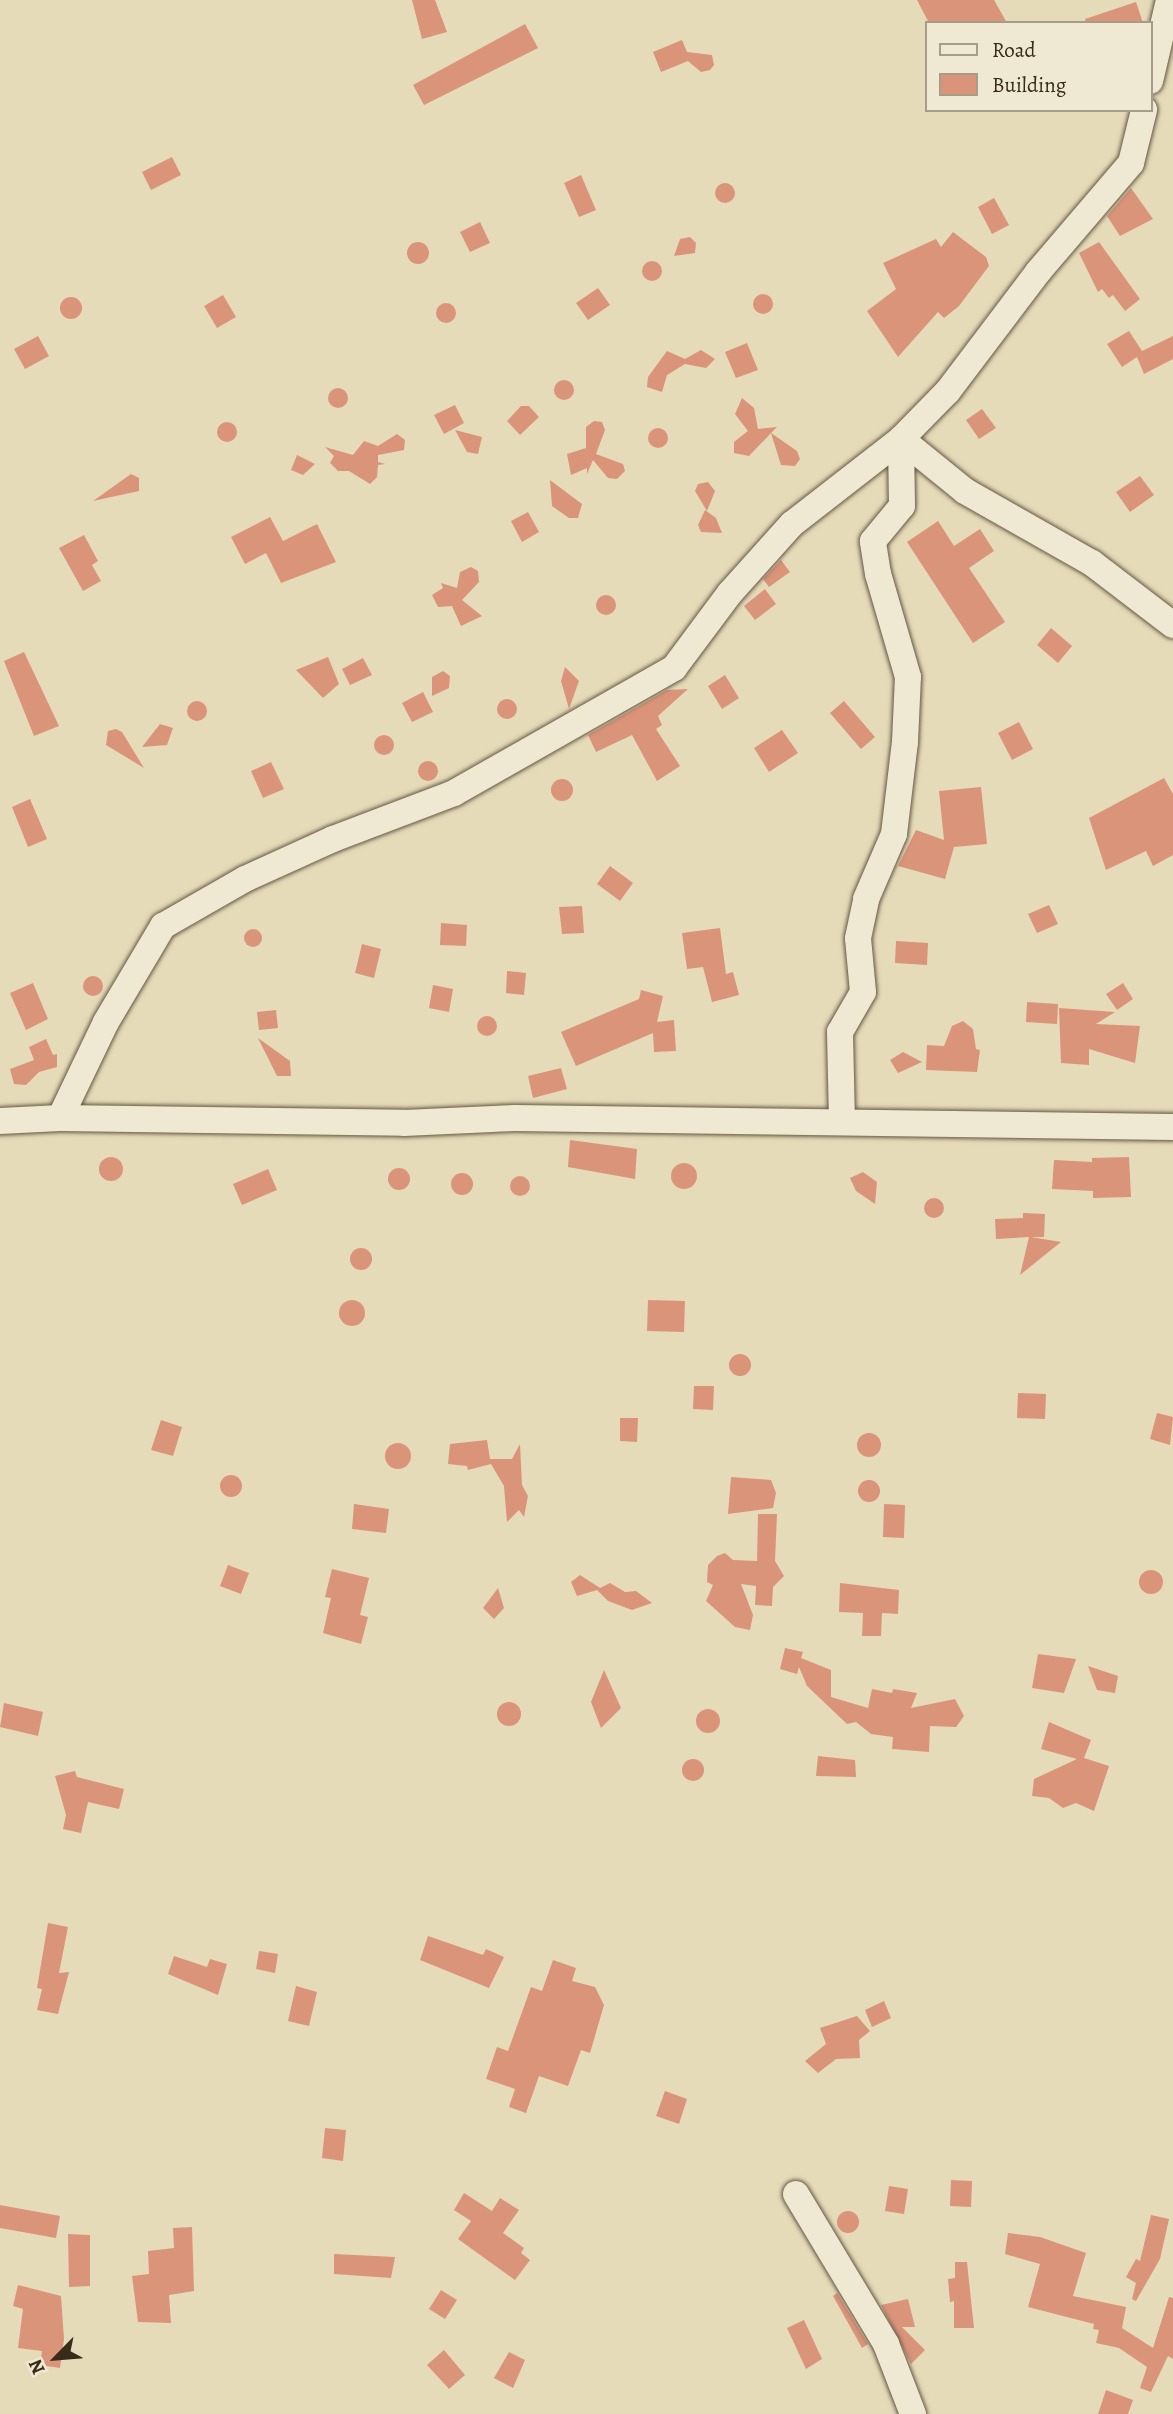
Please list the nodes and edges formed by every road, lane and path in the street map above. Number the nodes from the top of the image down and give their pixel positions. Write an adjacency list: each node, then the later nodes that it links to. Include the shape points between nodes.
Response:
1 (1169, 0): 2 (street)
2 (1152, 72)
3 (1144, 112): 4 (street, via 1131,163 1038,272 948,391)
4 (901, 439): 5 (street, via 965,491 1092,563); 6 (street, via 792,524 730,593 674,668 454,793 282,861 163,926 106,1022); 8 (street, via 902,506 873,541 908,677 905,742 894,834 866,899 858,938 863,992 840,1032)
5 (1173, 625)
6 (60, 1118): 7 (street); 8 (street)
7 (0, 1121)
8 (842, 1122): 9 (street)
9 (1173, 1127)
10 (796, 2194): 11 (street, via 886,2344)
11 (913, 2414)

